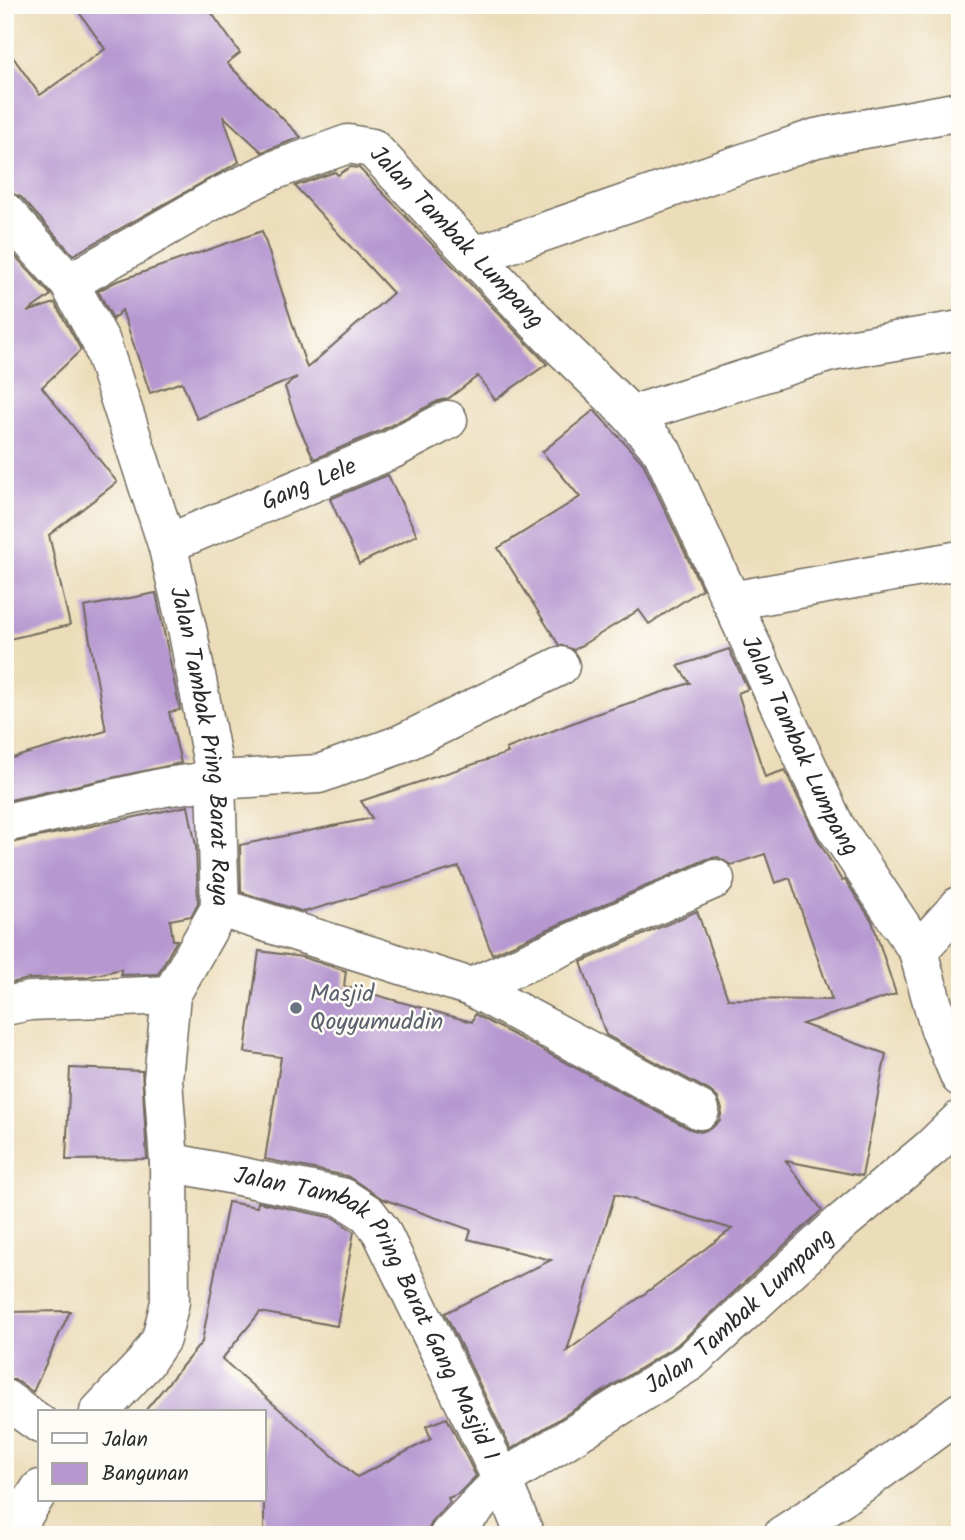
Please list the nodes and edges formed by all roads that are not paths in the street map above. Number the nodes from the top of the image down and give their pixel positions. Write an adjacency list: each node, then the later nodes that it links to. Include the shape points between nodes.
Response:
1 (960, 111): 3 (street, via 816,138)
2 (5, 212): 4 (street, Jalan Tambak Pring Barat Raya)
3 (474, 256): 4 (street, Jalan Tambak Lumpang, via 372,148 348,144 272,171 216,198); 6 (street, Jalan Tambak Lumpang)
4 (68, 284): 8 (street, Jalan Tambak Pring Barat Raya, via 102,342)
5 (960, 330): 6 (street, via 831,352)
6 (631, 415): 10 (street, Jalan Tambak Lumpang, via 662,451)
7 (447, 420): 8 (street, Gang Lele, via 391,450)
8 (167, 544): 12 (street, Jalan Tambak Pring Barat Raya)
9 (960, 560): 10 (street, Jalan Tambak Lumpang)
10 (732, 601): 17 (street, Jalan Tambak Lumpang, via 835,826)
11 (559, 666): 12 (street, via 401,744 320,774)
12 (216, 780): 13 (street); 16 (street, Jalan Tambak Pring Barat Raya)
13 (5, 823)
14 (715, 879): 18 (street)
15 (960, 905): 17 (street)
16 (220, 908): 18 (street); 19 (street, Jalan Tambak Pring Barat Raya)
17 (918, 951): 21 (street, Jalan Tambak Lumpang, via 939,1027)
18 (471, 987): 22 (street)
19 (171, 995): 20 (street); 24 (street, Jalan Tambak Pring Barat Raya, via 163,1079)
20 (5, 1006)
21 (960, 1077)
22 (699, 1110)
23 (960, 1120): 29 (street, Jalan Tambak Lumpang, via 690,1362)
24 (169, 1162): 26 (street, Jalan Tambak Pring Barat Raya, via 170,1301 161,1339); 29 (street, Jalan Tambak Pring Barat Gang Masjid I, via 355,1203 381,1231)
25 (5, 1399): 28 (street)
26 (101, 1410)
27 (960, 1412): 34 (street)
28 (38, 1423)
29 (502, 1480): 32 (street, Jalan Tambak Lumpang); 33 (street)
30 (38, 1492): 31 (street)
31 (11, 1535)
32 (449, 1535)
33 (525, 1535)
34 (783, 1535)

